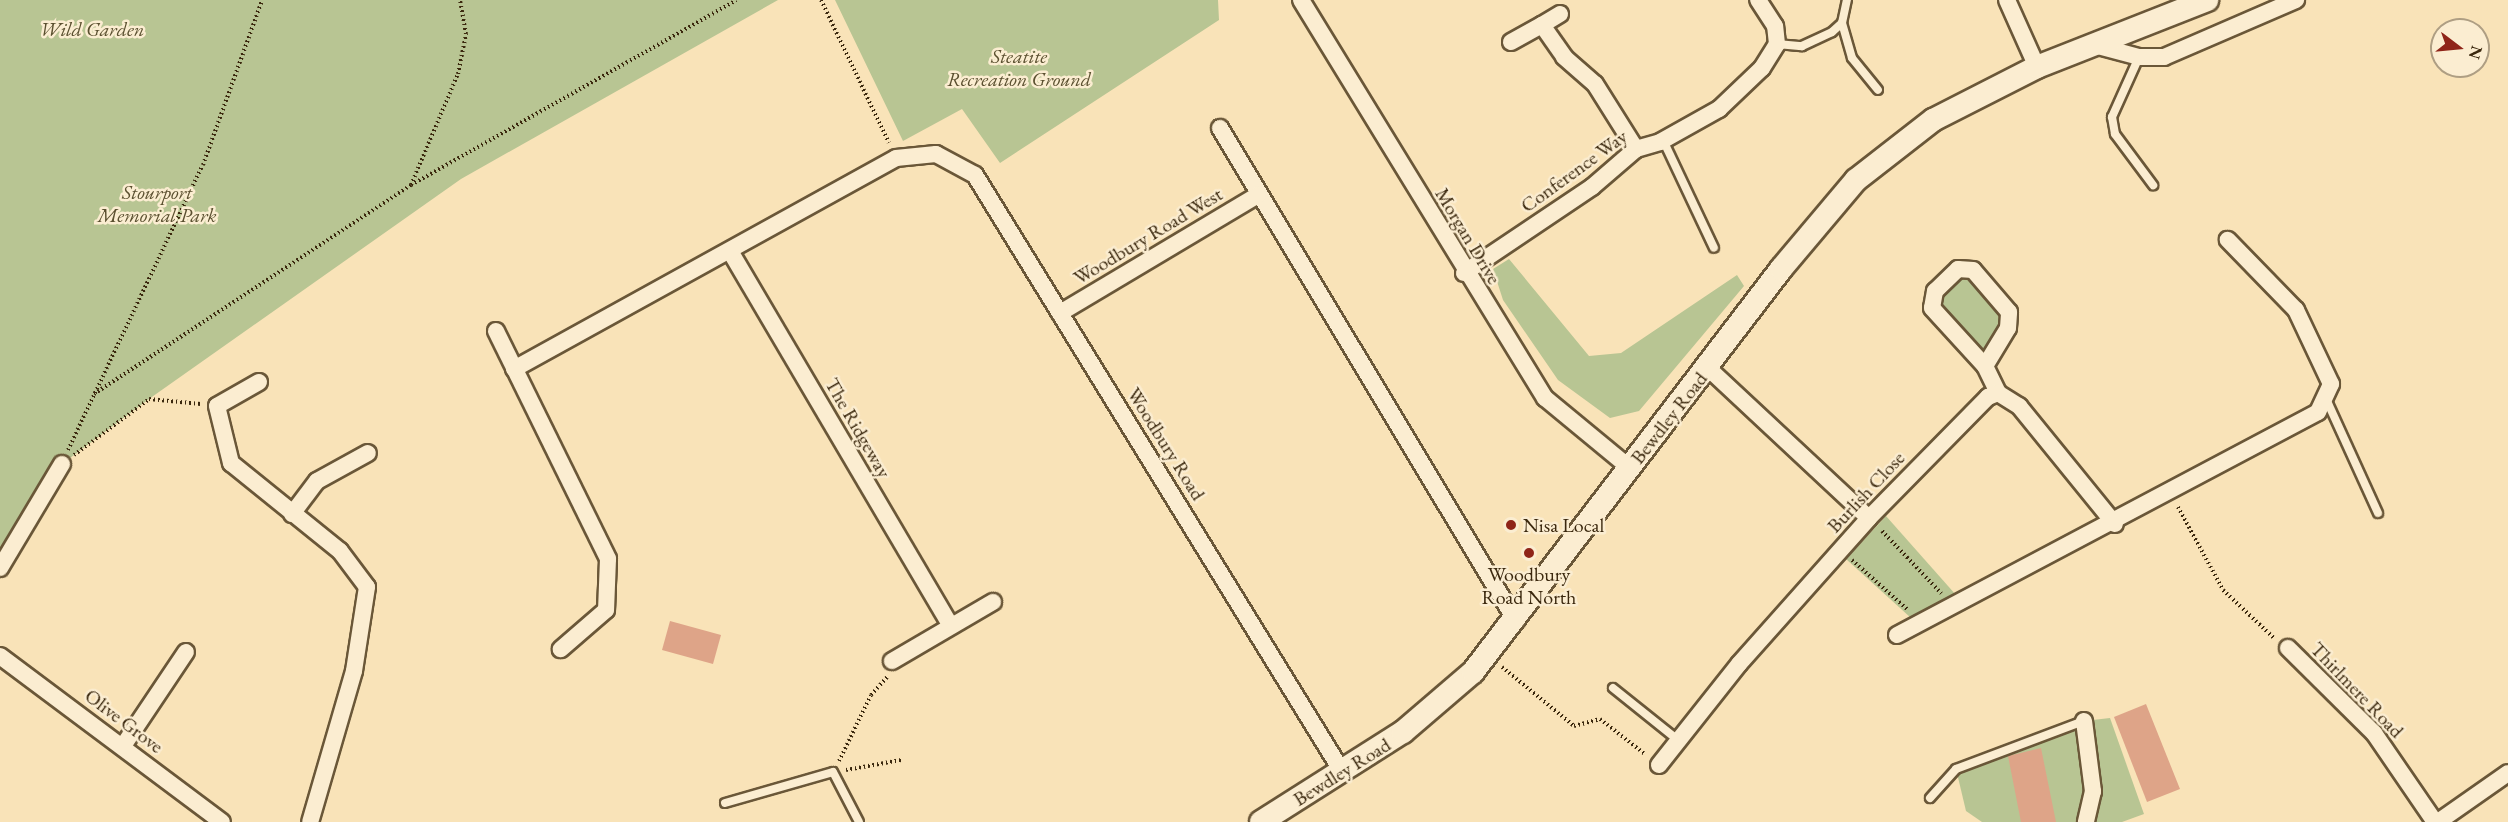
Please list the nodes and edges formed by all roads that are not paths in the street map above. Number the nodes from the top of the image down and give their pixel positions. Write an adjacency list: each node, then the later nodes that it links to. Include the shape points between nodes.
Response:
1 (1301, 0): 24 (street, Morgan Drive)
2 (1758, 0): 11 (street, via 1775,26)
3 (1848, 0): 8 (lane)
4 (2007, 0): 14 (street)
5 (2206, 0): 12 (main road, Bewdley Road)
6 (2296, 0): 13 (street, via 2164,57)
7 (1560, 14): 9 (street)
8 (1842, 23): 11 (lane, via 1803,46); 15 (lane, via 1852,58)
9 (1542, 25): 10 (street); 18 (street, via 1564,57 1595,84)
10 (1511, 42)
11 (1778, 44): 17 (street, Conference Way, via 1762,68 1719,109)
12 (2098, 46): 13 (street); 14 (main road, Bewdley Road)
13 (2139, 57): 19 (lane, via 2112,117 2115,134)
14 (2037, 67): 30 (main road, Bewdley Road, via 1933,120 1856,180)
15 (1878, 90)
16 (1220, 128): 20 (street)
17 (1663, 140): 18 (street, Conference Way); 22 (lane)
18 (1635, 149): 24 (street, Conference Way, via 1592,187)
19 (2153, 185)
20 (1258, 195): 25 (street, Woodbury Road West); 44 (street)
21 (2228, 240): 34 (street, via 2296,310 2331,384)
22 (1714, 248)
23 (730, 251): 25 (street, Woodbury Road, via 896,158 936,154 975,174); 31 (street); 45 (street, The Ridgeway)
24 (1464, 273): 37 (street, Morgan Drive, via 1545,398)
25 (1060, 313): 57 (street, Woodbury Road)
26 (496, 331): 31 (street)
27 (1997, 339): 28 (street); 28 (street, via 2008,328 2009,312 1966,267 1931,299 1932,308); 29 (street)
28 (1966, 344): 29 (street)
29 (1985, 366): 33 (street)
30 (1708, 368): 37 (main road, Bewdley Road); 40 (street)
31 (514, 369): 48 (street, via 608,559 606,610)
32 (259, 382): 39 (street, via 217,406 231,463)
33 (1998, 393): 40 (street, Burlish Close, via 1977,406); 41 (street, via 2019,406)
34 (2327, 401): 38 (lane); 41 (street, via 2318,412)
35 (368, 453): 39 (street, via 317,481)
36 (62, 464): 42 (street)
37 (1630, 468): 44 (main road, Bewdley Road)
38 (2378, 513)
39 (292, 514): 62 (street, via 340,550 367,586 354,670)
40 (1869, 518): 54 (street, Burlish Close)
41 (2115, 524): 46 (street)
42 (0, 568)
43 (993, 602): 45 (street)
44 (1516, 621): 57 (main road, Bewdley Road, via 1433,710)
45 (951, 626): 51 (street)
46 (1898, 635)
47 (2288, 648): 66 (street, Thirlmere Road, via 2374,733)
48 (561, 649)
49 (186, 652): 55 (street)
50 (0, 656): 55 (street, Olive Grove)
51 (892, 662)
52 (1613, 687): 54 (lane)
53 (2084, 721): 59 (lane, via 1956,770); 65 (street, via 2093,791)
54 (1678, 740): 56 (street, Burlish Close)
55 (123, 746): 61 (street, Olive Grove)
56 (1659, 765)
57 (1343, 773): 64 (main road, Bewdley Road)
58 (2508, 773): 66 (street)
59 (1930, 798)
60 (725, 802): 63 (lane, via 833,772)
61 (222, 822)
62 (310, 822)
63 (859, 822)
64 (1261, 822)
65 (2086, 822)
66 (2437, 822)

